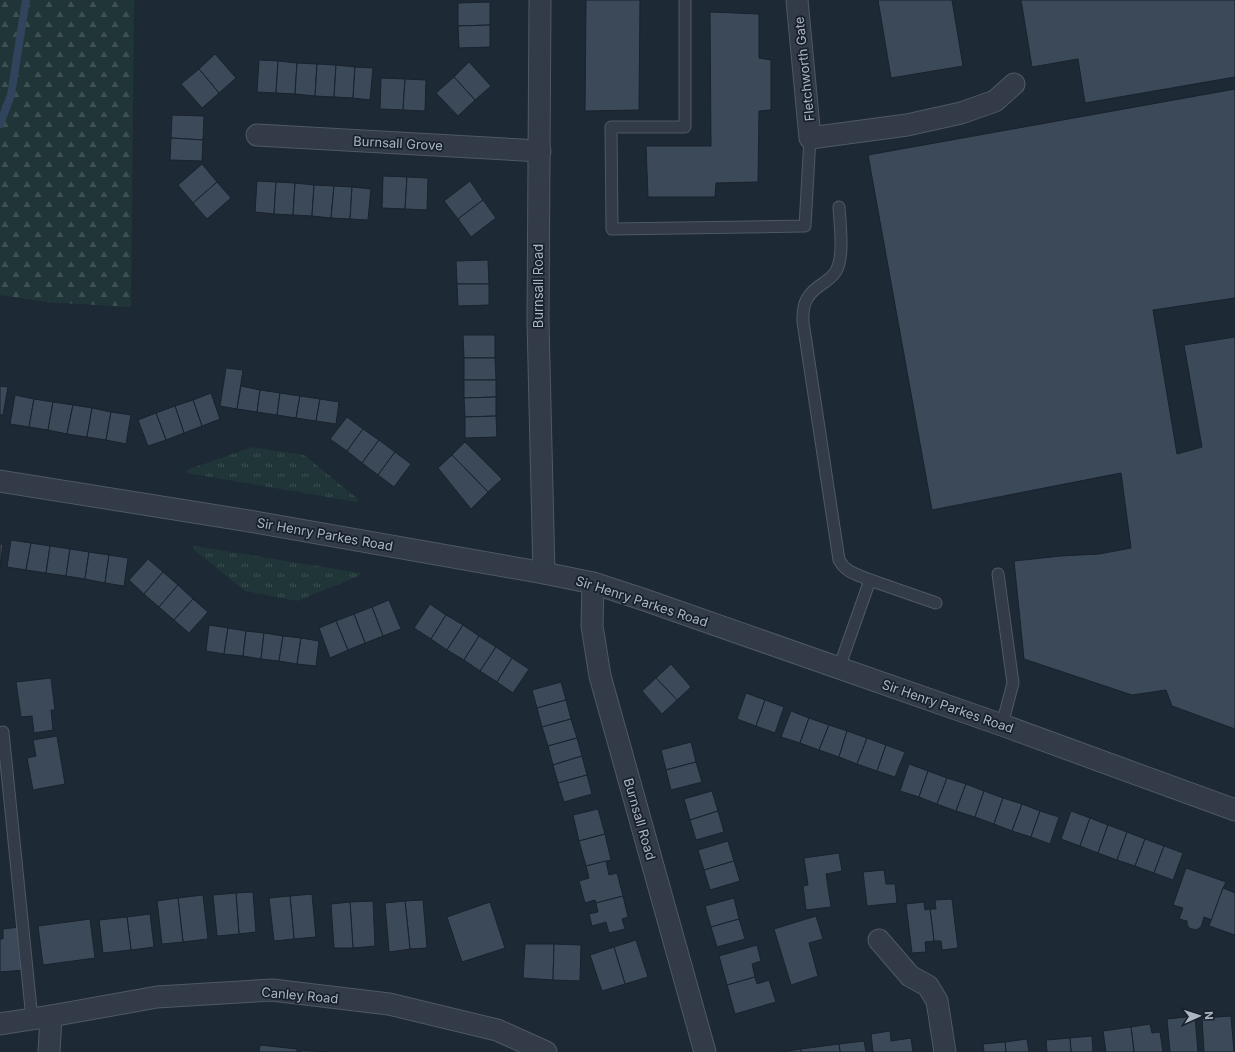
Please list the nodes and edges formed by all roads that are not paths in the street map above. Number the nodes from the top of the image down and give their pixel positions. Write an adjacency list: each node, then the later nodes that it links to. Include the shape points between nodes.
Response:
1 (540, 0): 7 (street, Burnsall Road)
2 (685, 0): 6 (lane, via 685,127 611,127 612,229 805,226)
3 (797, 0): 6 (street, Fletchworth Gate)
4 (1014, 84): 6 (street, via 995,101 961,113 907,125)
5 (257, 135): 7 (street, Burnsall Grove)
6 (810, 138)
7 (540, 151): 10 (street, Burnsall Road, via 538,322)
8 (839, 208): 12 (lane, via 840,263 833,275 806,298 803,322 839,560 848,571)
9 (0, 481): 10 (street, Sir Henry Parkes Road)
10 (544, 572): 13 (street, Sir Henry Parkes Road)
11 (998, 574): 16 (lane, via 1013,682)
12 (870, 580): 14 (lane); 15 (lane)
13 (593, 583): 15 (street, Sir Henry Parkes Road); 24 (street, Burnsall Road, via 592,626 600,676)
14 (936, 603)
15 (839, 668): 16 (street, Sir Henry Parkes Road)
16 (1002, 725): 18 (street, Sir Henry Parkes Road)
17 (3, 732): 20 (lane)
18 (1235, 810)
19 (879, 940): 25 (street, via 910,976 928,986 937,1001)
20 (41, 1018): 21 (street, Canley Road); 22 (street, Canley Road, via 157,997 272,990 389,1004 497,1030); 23 (street)
21 (0, 1024)
22 (542, 1051)
23 (49, 1052)
24 (705, 1052)
25 (945, 1052)

